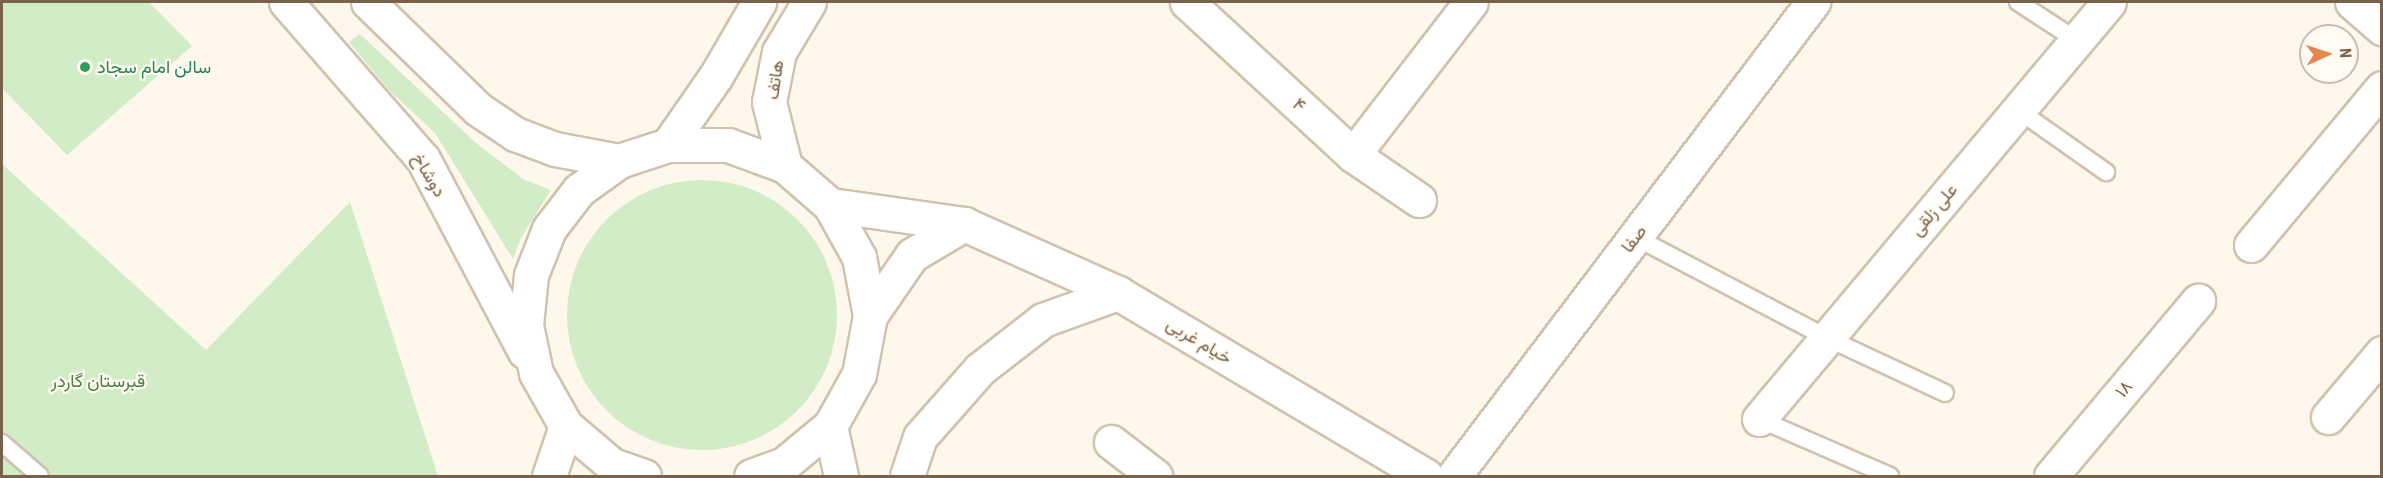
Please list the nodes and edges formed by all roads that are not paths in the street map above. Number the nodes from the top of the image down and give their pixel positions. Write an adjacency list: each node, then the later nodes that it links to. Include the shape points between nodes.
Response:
1 (286, 2): 32 (street, دوشاخ, via 423,159)
2 (368, 2): 19 (street, via 478,109 514,134 555,149)
3 (759, 2): 12 (street)
4 (809, 2): 14 (street, هاتف)
5 (1187, 2): 18 (street, ۴)
6 (1471, 2): 18 (street)
7 (1813, 2): 25 (street, صفا)
8 (2018, 2): 13 (lane)
9 (2109, 2): 13 (street, علی زلقی)
10 (2352, 2): 11 (street)
11 (2382, 28)
12 (740, 30): 14 (street); 17 (street, via 716,76)
13 (2076, 40): 16 (street, علی زلقی)
14 (779, 52): 20 (street, هاتف, via 769,102)
15 (2382, 88): 26 (street)
16 (2018, 110): 21 (lane); 30 (street, علی زلقی)
17 (668, 145): 19 (street); 20 (street, via 728,145)
18 (1353, 155): 22 (street, ۴)
19 (619, 161): 32 (street, via 579,190 549,229 538,257 531,275 526,325)
20 (785, 166): 23 (street)
21 (2106, 172)
22 (1419, 200)
23 (830, 205): 24 (street, خیام غربی); 29 (street, via 860,256)
24 (964, 224): 27 (street, خیام غربی); 29 (street, via 912,255)
25 (1635, 237): 30 (lane); 48 (street, صفا)
26 (2251, 245)
27 (1118, 293): 45 (street, via 1043,320 980,369 920,437); 47 (street, خیام غربی)
28 (2198, 301): 50 (street, ۱۸)
29 (870, 316): 37 (street, via 859,374)
30 (1827, 338): 33 (lane); 35 (street, علی زلقی)
31 (2382, 353): 34 (street)
32 (536, 374): 36 (street, دوشاخ)
33 (1945, 393)
34 (2328, 417)
35 (1760, 419): 49 (lane)
36 (566, 426): 41 (street); 42 (street, دوشاخ, via 612,465)
37 (830, 426): 43 (street, via 784,464); 44 (street)
38 (1112, 442): 46 (street)
39 (2, 443): 40 (lane)
40 (40, 477)
41 (549, 477)
42 (644, 477)
43 (751, 477)
44 (841, 477)
45 (907, 477)
46 (1155, 477)
47 (1426, 477)
48 (1454, 477)
49 (1890, 477)
50 (2051, 477)

